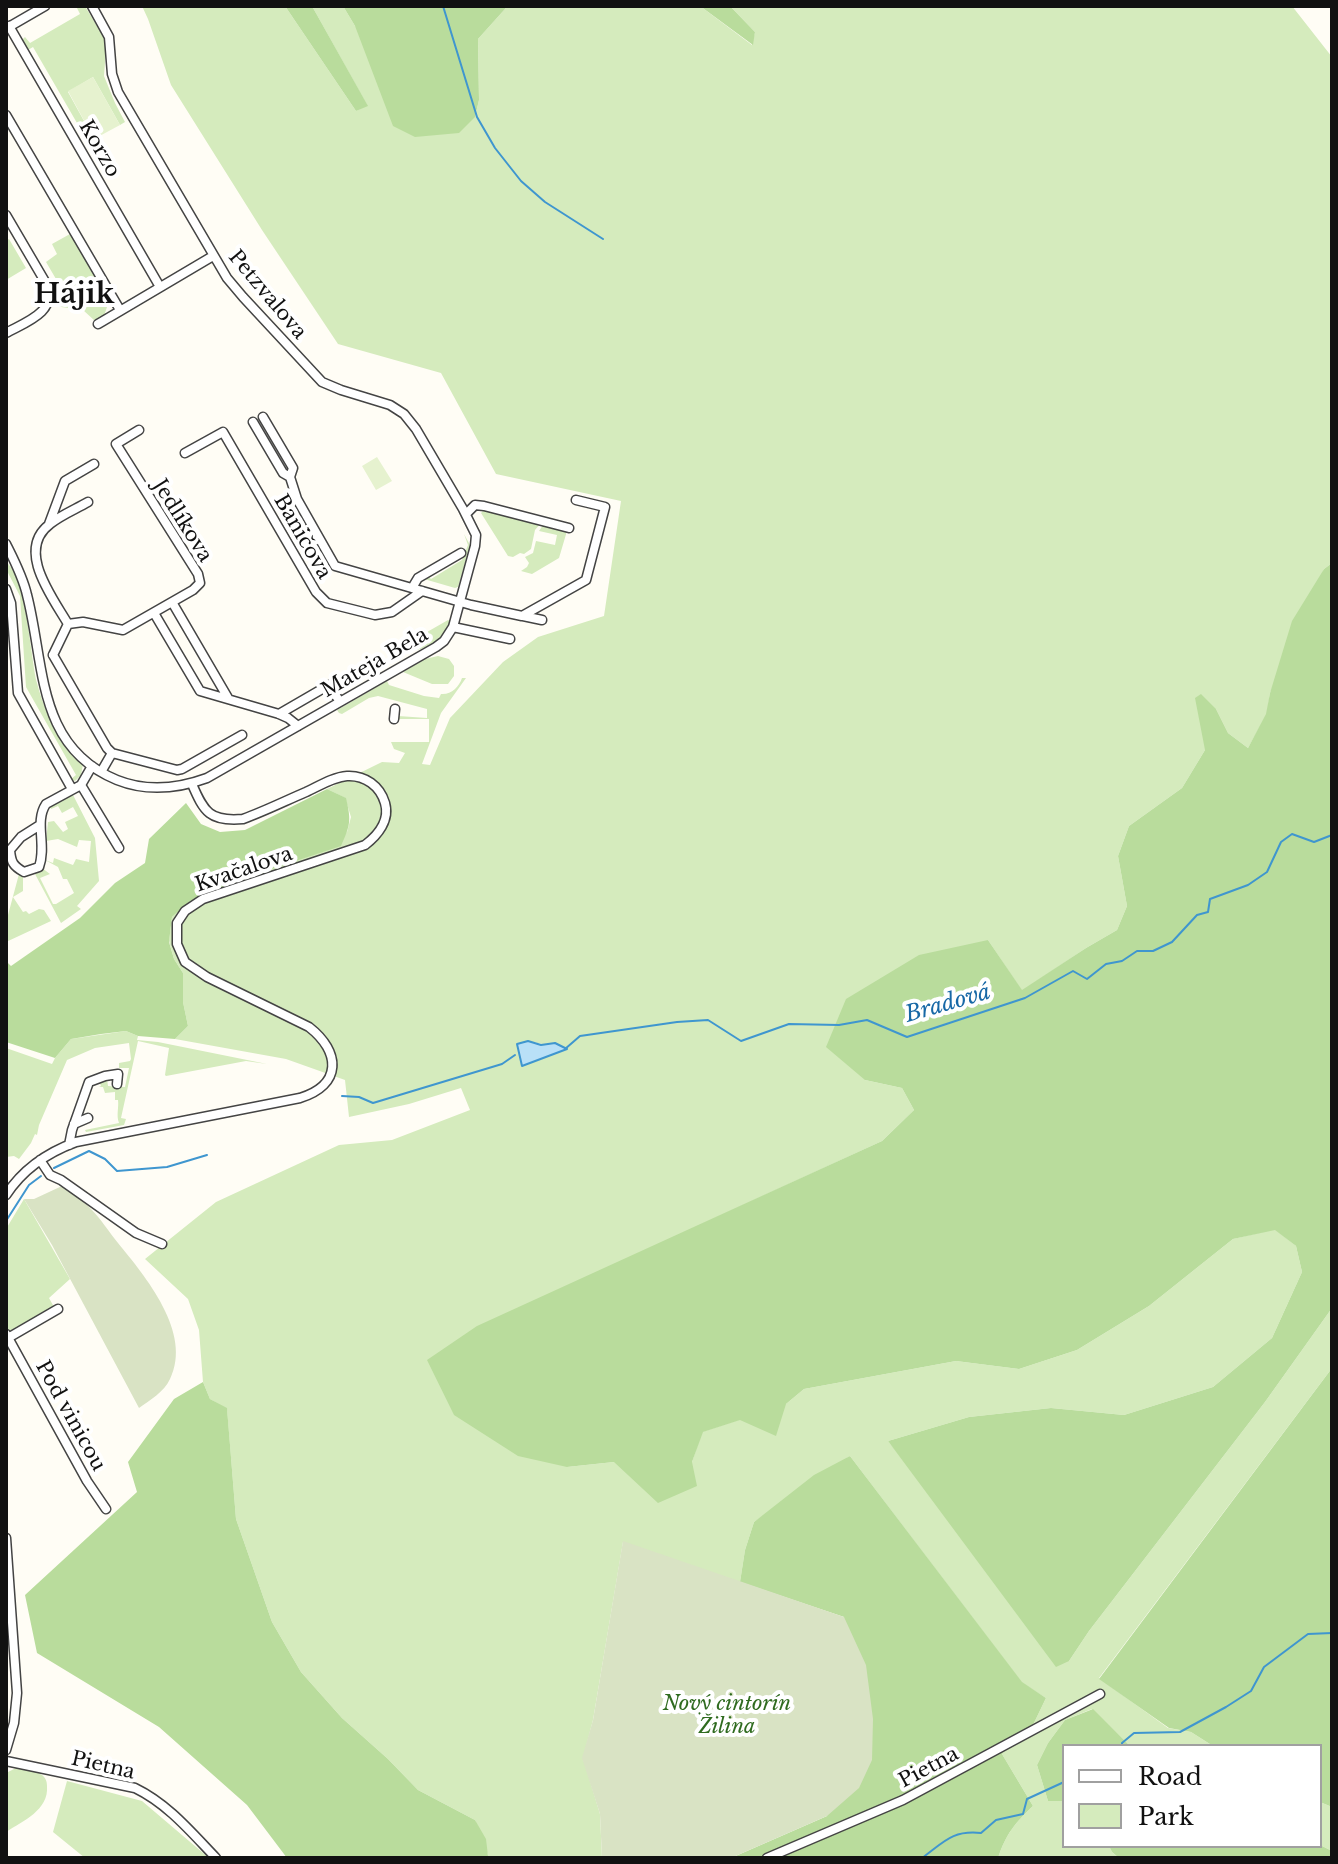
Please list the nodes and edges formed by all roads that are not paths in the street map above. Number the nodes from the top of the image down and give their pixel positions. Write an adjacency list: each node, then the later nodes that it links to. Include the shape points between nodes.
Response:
1 (45, 6): 3 (street)
2 (92, 6): 6 (street, Petzvalova, via 109,37 118,92)
3 (8, 27): 7 (street, Korzo)
4 (6, 115): 8 (street)
5 (6, 215): 10 (street, via 50,301 46,309)
6 (213, 256): 7 (street); 19 (street, Petzvalova, via 243,297 322,382 404,414)
7 (160, 287): 8 (street)
8 (120, 310): 9 (street)
9 (98, 324)
10 (6, 333)
11 (263, 417): 16 (street, Baničova, via 293,468)
12 (253, 422): 16 (street, Baničova)
13 (139, 430): 29 (street, Jedlíkova, via 116,444 200,583)
14 (185, 453): 28 (street, Baničova, via 223,432 327,603 384,615)
15 (94, 464): 21 (street, via 65,481)
16 (290, 477): 26 (street, Baničova, via 335,566)
17 (576, 500): 32 (street, via 605,507 586,580)
18 (88, 502): 21 (street)
19 (461, 505): 20 (street, Mateja Bela)
20 (466, 514): 22 (street, via 475,505 484,506); 30 (street, Mateja Bela, via 476,535)
21 (49, 524): 34 (street, via 38,540 36,564)
22 (569, 528)
23 (6, 544): 25 (street, Mateja Bela)
24 (461, 553): 26 (street, via 418,578)
25 (9, 556): 38 (street, Mateja Bela, via 28,596)
26 (412, 588): 28 (street, Baničova)
27 (6, 589): 50 (street, via 18,693)
28 (422, 591): 30 (street, Baničova)
29 (172, 602): 31 (street, Jedlíkova); 39 (street)
30 (460, 602): 32 (street, Baničova); 35 (street, Mateja Bela)
31 (154, 613): 34 (street, Jedlíkova, via 120,631); 39 (street, via 200,691)
32 (522, 616): 33 (street, Baničova)
33 (542, 620)
34 (68, 624): 37 (street)
35 (453, 627): 36 (street); 40 (street, Mateja Bela, via 436,647)
36 (510, 639)
37 (53, 655): 38 (street); 45 (street)
38 (38, 658): 47 (street, Mateja Bela, via 43,688 61,731)
39 (228, 698): 41 (street)
40 (340, 702): 41 (street, via 329,685); 42 (street, Mateja Bela)
41 (279, 714): 42 (street)
42 (298, 726): 46 (street, Mateja Bela)
43 (242, 735): 44 (street)
44 (228, 744): 45 (street, via 177,770); 46 (street)
45 (112, 753): 48 (street)
46 (238, 761): 49 (street, Mateja Bela)
47 (92, 766): 48 (street, Mateja Bela); 50 (street)
48 (101, 772): 49 (street, Mateja Bela, via 148,788)
49 (192, 784): 56 (street, Kvačalova, via 206,811 228,820 243,819 348,776 370,781 384,799 384,823 365,845 203,899 177,923 177,944 185,962 309,1027 331,1052 330,1073 319,1089 300,1098)
50 (76, 787): 51 (street, via 46,804); 52 (street)
51 (40, 825): 51 (street, via 39,867 24,872 11,862 10,850)
52 (119, 848)
53 (117, 1084): 55 (street, via 118,1074 89,1082)
54 (88, 1118): 55 (street)
55 (74, 1124): 56 (street)
56 (69, 1145): 57 (street, Kvačalova)
57 (40, 1160): 58 (street, Kvačalova); 59 (street, via 52,1177 136,1233)
58 (6, 1195)
59 (162, 1244)
60 (58, 1309): 61 (street, Pod vinicou)
61 (7, 1336): 62 (street, Pod vinicou)
62 (106, 1509)
63 (6, 1538): 64 (street)
64 (8, 1596): 66 (street, via 17,1693)
65 (1100, 1694): 69 (street, Pietna, via 903,1800)
66 (6, 1750)
67 (6, 1761): 68 (street, Pietna, via 146,1793)
68 (216, 1858)
69 (767, 1858)

